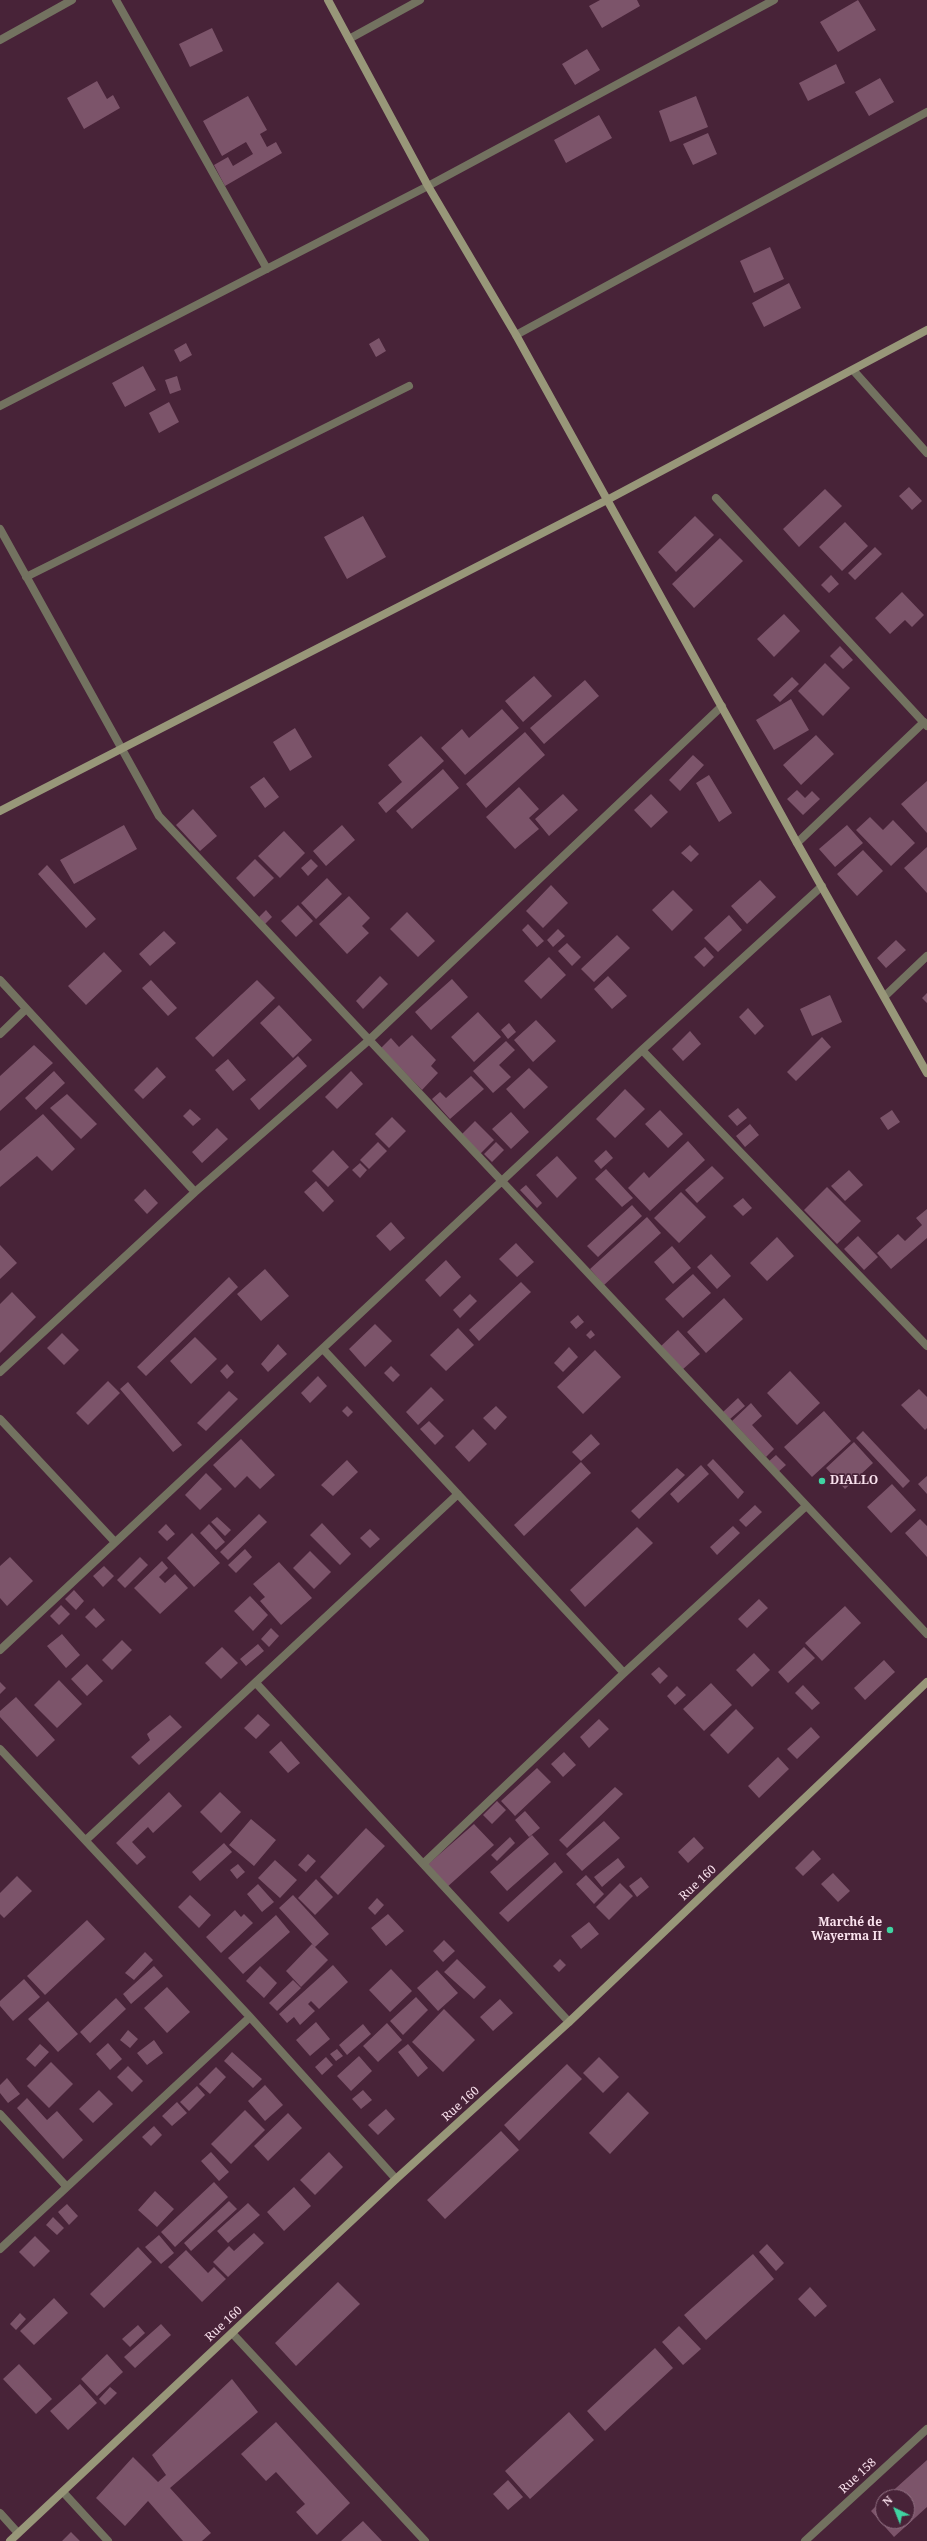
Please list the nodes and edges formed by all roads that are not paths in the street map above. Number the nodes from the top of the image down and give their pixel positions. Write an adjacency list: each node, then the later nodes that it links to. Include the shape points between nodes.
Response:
1 (72, 0): 7 (street)
2 (116, 0): 10 (street)
3 (328, 0): 6 (street)
4 (420, 0): 6 (street)
5 (774, 0): 9 (street)
6 (349, 39): 9 (street)
7 (0, 40)
8 (927, 112): 12 (street)
9 (428, 186): 10 (street); 12 (street)
10 (267, 269): 15 (street)
11 (927, 330): 13 (street)
12 (516, 335): 18 (street)
13 (853, 370): 16 (street); 18 (street)
14 (409, 386): 20 (street)
15 (0, 406)
16 (927, 453)
17 (716, 498): 22 (street)
18 (607, 500): 21 (street); 23 (street)
19 (0, 529): 20 (street)
20 (26, 577): 23 (street)
21 (722, 706): 25 (street); 32 (street)
22 (925, 724): 25 (street)
23 (122, 748): 24 (street); 32 (street, via 159,816)
24 (0, 811)
25 (797, 843): 26 (street)
26 (822, 886): 29 (street); 33 (street)
27 (927, 956): 29 (street)
28 (0, 980): 30 (street)
29 (885, 996): 34 (street)
30 (26, 1009): 31 (street); 36 (street)
31 (0, 1034)
32 (368, 1041): 35 (street); 36 (street)
33 (642, 1050): 35 (street); 37 (street)
34 (927, 1073)
35 (503, 1182): 38 (street); 42 (street)
36 (195, 1192): 39 (street)
37 (927, 1346)
38 (323, 1349): 41 (street); 43 (street)
39 (0, 1372)
40 (0, 1419): 43 (street)
41 (458, 1494): 46 (street); 48 (street)
42 (805, 1507): 44 (street); 46 (street)
43 (114, 1541): 45 (street)
44 (927, 1634)
45 (0, 1650)
46 (624, 1673): 51 (street)
47 (927, 1682): 53 (street, Rue 160)
48 (256, 1683): 50 (street); 51 (street)
49 (0, 1749): 50 (street)
50 (86, 1840): 52 (street)
51 (423, 1864): 53 (street)
52 (250, 2017): 55 (street); 56 (street)
53 (569, 2022): 55 (street, Rue 160)
54 (0, 2114): 56 (street)
55 (396, 2179): 58 (street, Rue 160)
56 (66, 2186): 57 (street)
57 (0, 2249)
58 (232, 2333): 60 (street, Rue 160); 63 (street)
59 (927, 2429): 66 (street, Rue 158)
60 (63, 2492): 62 (street, Rue 160); 65 (street)
61 (0, 2513): 62 (street)
62 (18, 2533): 64 (street, Rue 160)
63 (423, 2540)
64 (10, 2541)
65 (108, 2541)
66 (805, 2541)

